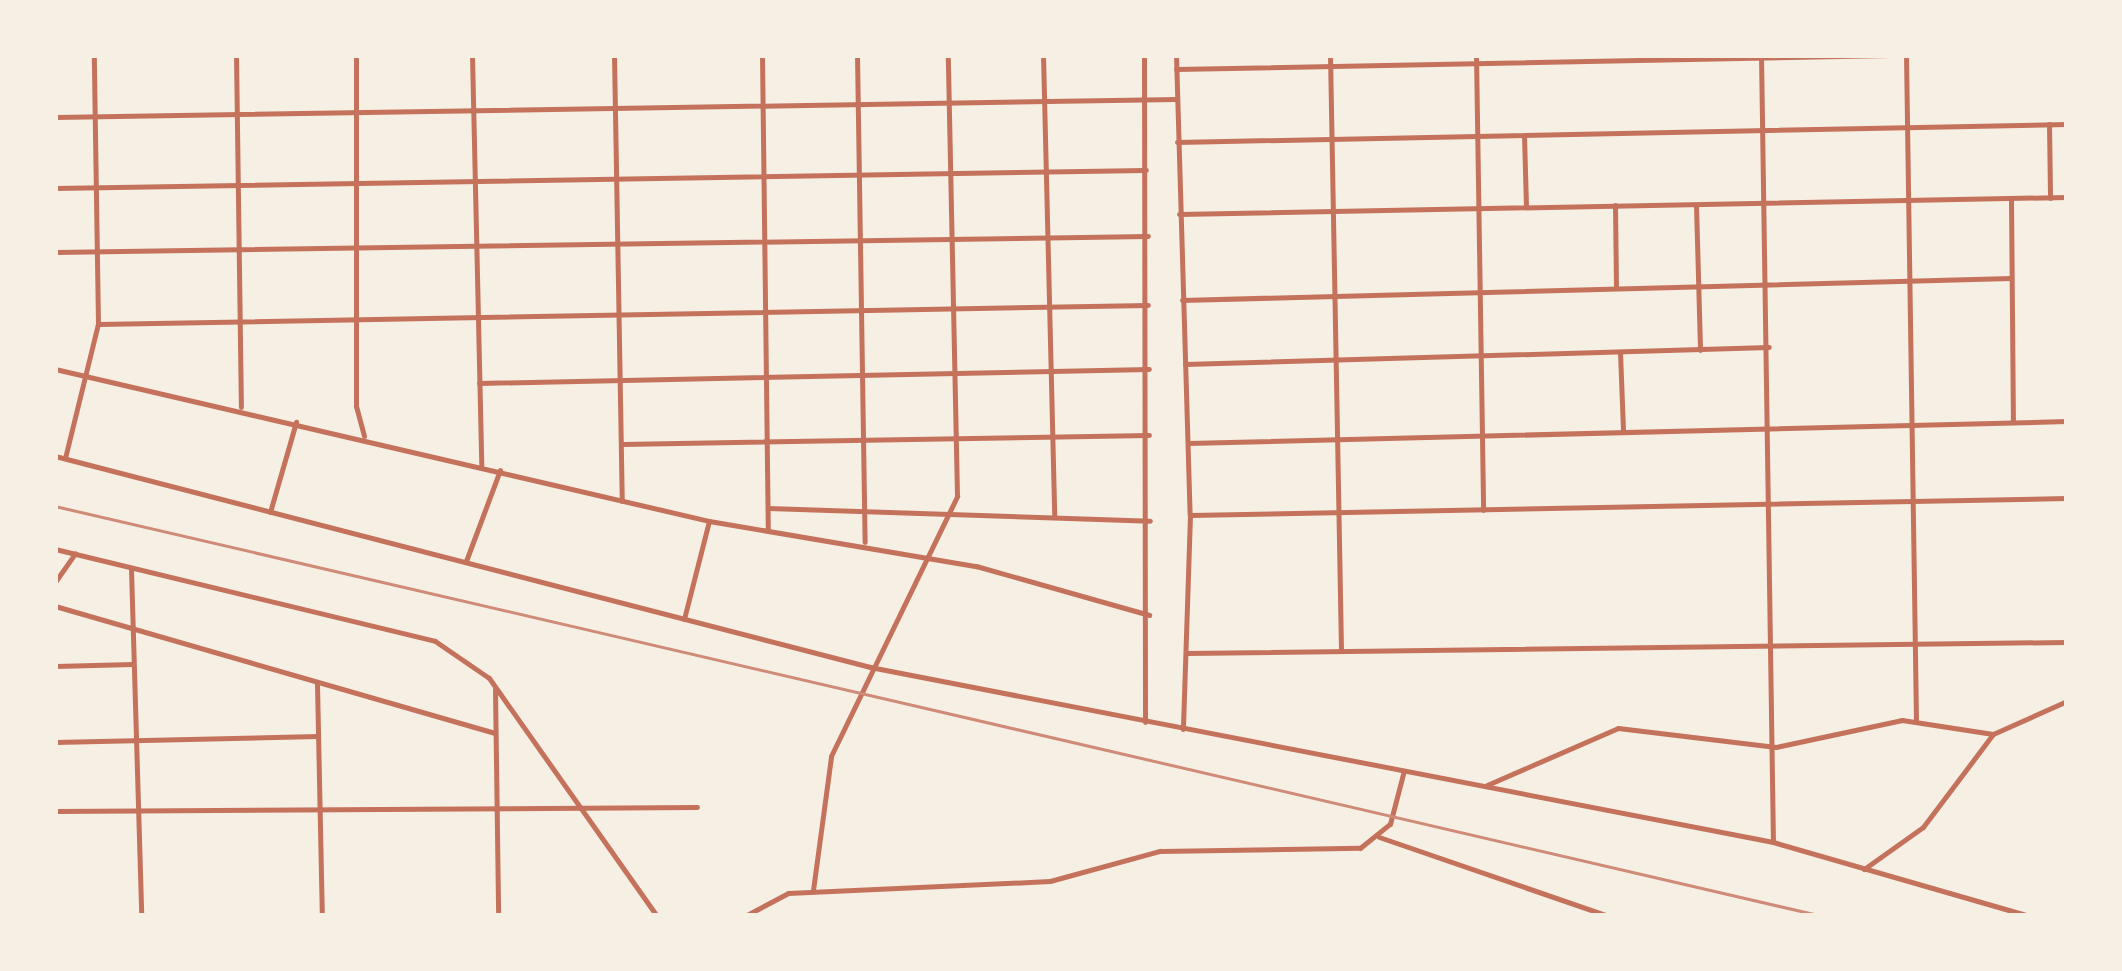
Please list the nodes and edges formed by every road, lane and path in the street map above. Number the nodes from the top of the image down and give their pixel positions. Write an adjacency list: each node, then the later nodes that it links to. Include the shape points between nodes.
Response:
1 (94, 55): 29 (street)
2 (236, 55): 30 (street)
3 (356, 55): 27 (street)
4 (472, 55): 28 (street)
5 (614, 55): 26 (street)
6 (762, 55): 24 (street)
7 (857, 55): 25 (street)
8 (948, 55): 23 (street)
9 (1043, 55): 20 (street)
10 (1144, 55): 21 (street)
11 (1176, 55): 19 (street)
12 (1330, 55): 18 (street)
13 (1476, 55): 17 (street)
14 (1890, 55): 16 (street)
15 (1906, 55): 34 (street)
16 (1761, 56): 17 (street); 35 (street)
17 (1476, 64): 18 (street); 37 (street)
18 (1330, 66): 19 (street); 38 (street)
19 (1176, 69): 22 (street)
20 (1045, 98): 21 (street); 23 (street); 41 (street)
21 (1144, 100): 22 (street); 40 (street)
22 (1176, 100): 39 (street)
23 (950, 103): 25 (street); 42 (street)
24 (763, 104): 25 (street); 26 (street); 44 (street)
25 (858, 104): 43 (street)
26 (614, 107): 28 (street); 45 (street)
27 (358, 113): 28 (street); 30 (street); 47 (street)
28 (472, 113): 46 (street)
29 (96, 116): 30 (street); 31 (street); 49 (street)
30 (239, 116): 48 (street)
31 (55, 118)
32 (2048, 124): 33 (street); 34 (street); 52 (street)
33 (2067, 124)
34 (1908, 126): 35 (street); 54 (street)
35 (1763, 129): 36 (street); 55 (street)
36 (1524, 135): 37 (street); 58 (street)
37 (1477, 136): 38 (street); 59 (street)
38 (1330, 139): 39 (street); 60 (street)
39 (1177, 142): 61 (street)
40 (1146, 170): 41 (street); 62 (street)
41 (1047, 171): 42 (street); 63 (street)
42 (952, 172): 43 (street); 65 (street)
43 (858, 174): 44 (street); 64 (street)
44 (764, 176): 45 (street); 66 (street)
45 (616, 178): 46 (street); 67 (street)
46 (475, 181): 47 (street); 69 (street)
47 (359, 183): 48 (street); 68 (street)
48 (240, 185): 49 (street); 71 (street)
49 (97, 187): 50 (street); 70 (street)
50 (55, 188)
51 (2067, 197): 52 (street)
52 (2050, 198): 53 (street)
53 (2011, 199): 54 (street); 73 (street)
54 (1910, 200): 55 (street); 74 (street)
55 (1765, 203): 57 (street); 75 (street)
56 (1616, 205): 57 (street); 58 (street); 77 (street)
57 (1696, 205): 76 (street)
58 (1526, 206): 59 (street)
59 (1477, 208): 60 (street); 78 (street)
60 (1332, 213): 61 (street); 79 (street)
61 (1179, 214): 80 (street)
62 (1148, 236): 63 (street); 81 (street)
63 (1048, 238): 65 (street); 82 (street)
64 (860, 240): 65 (street); 66 (street); 83 (street)
65 (953, 240): 84 (street)
66 (765, 242): 67 (street); 85 (street)
67 (618, 244): 69 (street); 86 (street)
68 (359, 248): 69 (street); 71 (street); 88 (street)
69 (476, 248): 87 (street)
70 (99, 250): 71 (street); 72 (street); 90 (street)
71 (240, 250): 89 (street)
72 (55, 252)
73 (2011, 278): 74 (street); 109 (street)
74 (1911, 280): 75 (street); 110 (street)
75 (1767, 282): 76 (street); 91 (street)
76 (1698, 283): 77 (street); 92 (street)
77 (1616, 286): 78 (street)
78 (1479, 290): 79 (street); 94 (street)
79 (1334, 294): 80 (street); 95 (street)
80 (1182, 300): 96 (street)
81 (1148, 305): 82 (street); 99 (street)
82 (1050, 307): 84 (street); 98 (street)
83 (862, 310): 84 (street); 85 (street); 101 (street)
84 (953, 310): 100 (street)
85 (765, 314): 86 (street); 102 (street)
86 (620, 316): 87 (street); 104 (street)
87 (478, 318): 88 (street); 105 (street)
88 (359, 321): 89 (street); 115 (street)
89 (242, 322): 90 (street); 106 (street)
90 (98, 324): 103 (street)
91 (1769, 347): 92 (street); 112 (street)
92 (1700, 350): 93 (street)
93 (1620, 352): 94 (street); 111 (street)
94 (1480, 357): 95 (street); 113 (street)
95 (1336, 362): 96 (street); 118 (street)
96 (1185, 364): 121 (street)
97 (55, 370): 103 (street)
98 (1050, 370): 99 (street); 100 (street); 116 (street)
99 (1149, 370): 114 (street)
100 (954, 373): 101 (street); 117 (street)
101 (862, 375): 102 (street); 119 (street)
102 (766, 377): 104 (street); 120 (street)
103 (88, 378): 106 (street); 124 (street)
104 (620, 380): 105 (street); 122 (street)
105 (479, 383): 125 (street)
106 (241, 408): 108 (street)
107 (2067, 421): 109 (street)
108 (296, 422): 115 (street); 134 (street)
109 (2012, 422): 110 (street)
110 (1912, 425): 112 (street); 129 (street)
111 (1623, 428): 112 (street); 113 (street)
112 (1770, 428): 130 (street)
113 (1480, 432): 118 (street); 132 (street)
114 (1149, 435): 116 (street); 140 (street)
115 (364, 436): 125 (street)
116 (1052, 437): 117 (street); 138 (street)
117 (956, 439): 119 (street); 135 (street, via 958,488)
118 (1338, 440): 121 (street); 136 (street)
119 (864, 441): 120 (street); 133 (street)
120 (768, 442): 122 (street); 131 (street)
121 (1188, 443): 137 (street)
122 (622, 444): 128 (street)
123 (55, 456): 124 (street)
124 (64, 458): 134 (street)
125 (481, 465): 126 (street)
126 (500, 470): 128 (street); 147 (street)
127 (2067, 498): 129 (street)
128 (622, 501): 139 (street)
129 (1916, 502): 130 (street); 156 (street)
130 (1772, 504): 132 (street); 157 (street)
131 (768, 508): 133 (street); 141 (street)
132 (1482, 510): 136 (street)
133 (864, 511): 135 (street); 142 (street)
134 (270, 512): 147 (street)
135 (946, 514): 138 (street); 145 (street)
136 (1337, 514): 137 (street); 158 (street)
137 (1190, 516): 159 (street)
138 (1054, 518): 140 (street)
139 (709, 521): 141 (street); 153 (street)
140 (1150, 521): 152 (street)
141 (768, 529): 142 (street)
142 (865, 542): 145 (street)
143 (55, 549): 144 (street)
144 (75, 553): 146 (street); 149 (street)
145 (925, 555): 152 (street); 162 (street)
146 (70, 560): 148 (street); 150 (street)
147 (466, 561): 153 (street)
148 (55, 564)
149 (131, 568): 154 (street); 164 (street, via 435,641)
150 (55, 582)
151 (55, 606): 154 (street)
152 (1149, 615): 167 (street)
153 (684, 619): 162 (street)
154 (131, 635): 160 (street); 163 (street)
155 (2067, 642): 156 (street)
156 (1919, 646): 157 (street); 166 (street)
157 (1774, 649): 158 (street); 174 (street)
158 (1341, 652): 159 (street)
159 (1187, 653): 168 (street)
160 (133, 664): 161 (street); 172 (street)
161 (55, 666)
162 (870, 667): 167 (street); 186 (street, via 823,779)
163 (317, 683): 169 (street); 171 (street)
164 (495, 686): 169 (street); 181 (street)
165 (2067, 700): 170 (street)
166 (1916, 720): 170 (street); 174 (street)
167 (1145, 723): 168 (street)
168 (1183, 729): 175 (street)
169 (494, 732): 177 (street)
170 (1993, 734): 185 (street, via 1923,827)
171 (318, 736): 172 (street); 178 (street)
172 (138, 740): 173 (street); 180 (street)
173 (55, 742)
174 (1776, 746): 176 (street, via 1618,728); 184 (street)
175 (1404, 774): 176 (street); 183 (street)
176 (1484, 787): 184 (street)
177 (498, 805): 178 (street); 181 (street); 189 (street)
178 (319, 806): 180 (street); 188 (street)
179 (697, 807): 181 (street)
180 (140, 808): 182 (street); 187 (street)
181 (584, 810): 190 (street)
182 (55, 811)
183 (1378, 837): 186 (street, via 1326,852 1160,851 1050,881); 192 (street)
184 (1774, 842): 185 (street)
185 (1864, 869): 193 (street)
186 (812, 890): 191 (street)
187 (141, 916)
188 (322, 916)
189 (498, 916)
190 (657, 916)
191 (745, 916)
192 (1609, 916)
193 (2028, 916)

